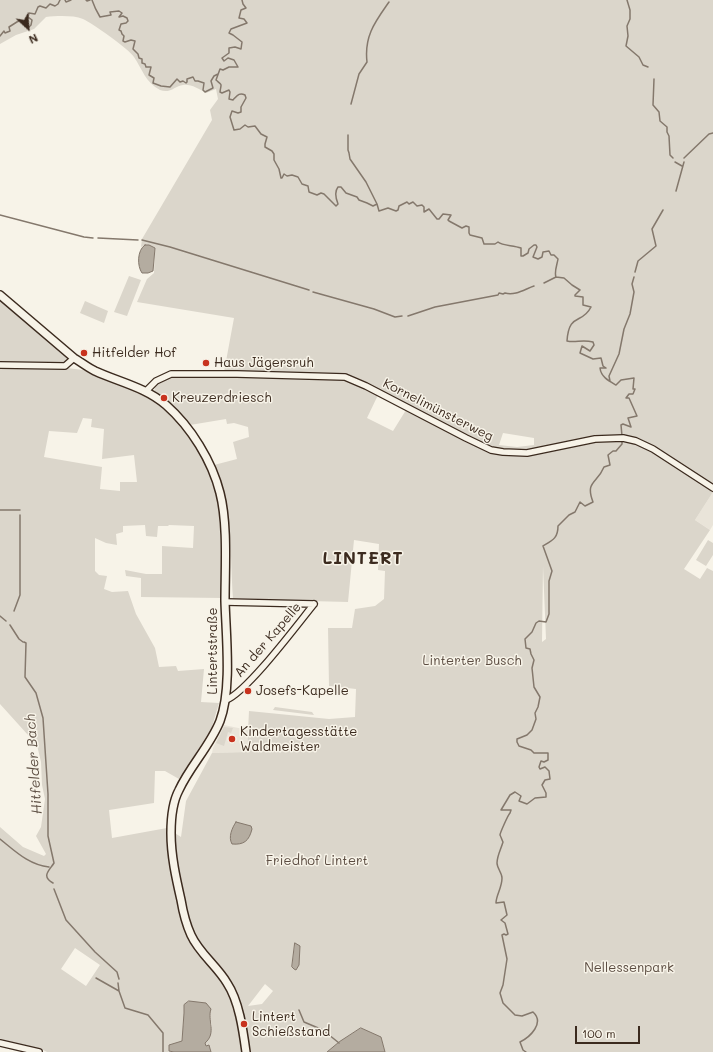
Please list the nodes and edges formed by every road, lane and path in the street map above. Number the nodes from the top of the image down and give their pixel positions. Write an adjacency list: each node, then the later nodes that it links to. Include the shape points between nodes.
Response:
1 (0, 295): 2 (main road, Lintertstraße)
2 (74, 358): 3 (street, via 65,366); 4 (main road, Lintertstraße, via 97,372)
3 (0, 365)
4 (146, 391): 5 (street, Kornelimünsterweg, via 156,381 171,374 350,378 496,451 517,453 595,439 630,439 658,452); 6 (main road, Lintertstraße, via 166,405 188,429 200,446 221,494)
5 (713, 488)
6 (225, 602): 7 (main road, Lintertstraße); 7 (street, An der Kapelle, via 314,604 249,681 232,698)
7 (226, 700): 10 (main road, Lintertstraße, via 211,740 178,790 173,810 172,845 175,875 187,925 196,945 228,984 236,1003)
8 (0, 1043): 9 (street)
9 (39, 1052)
10 (246, 1052)

